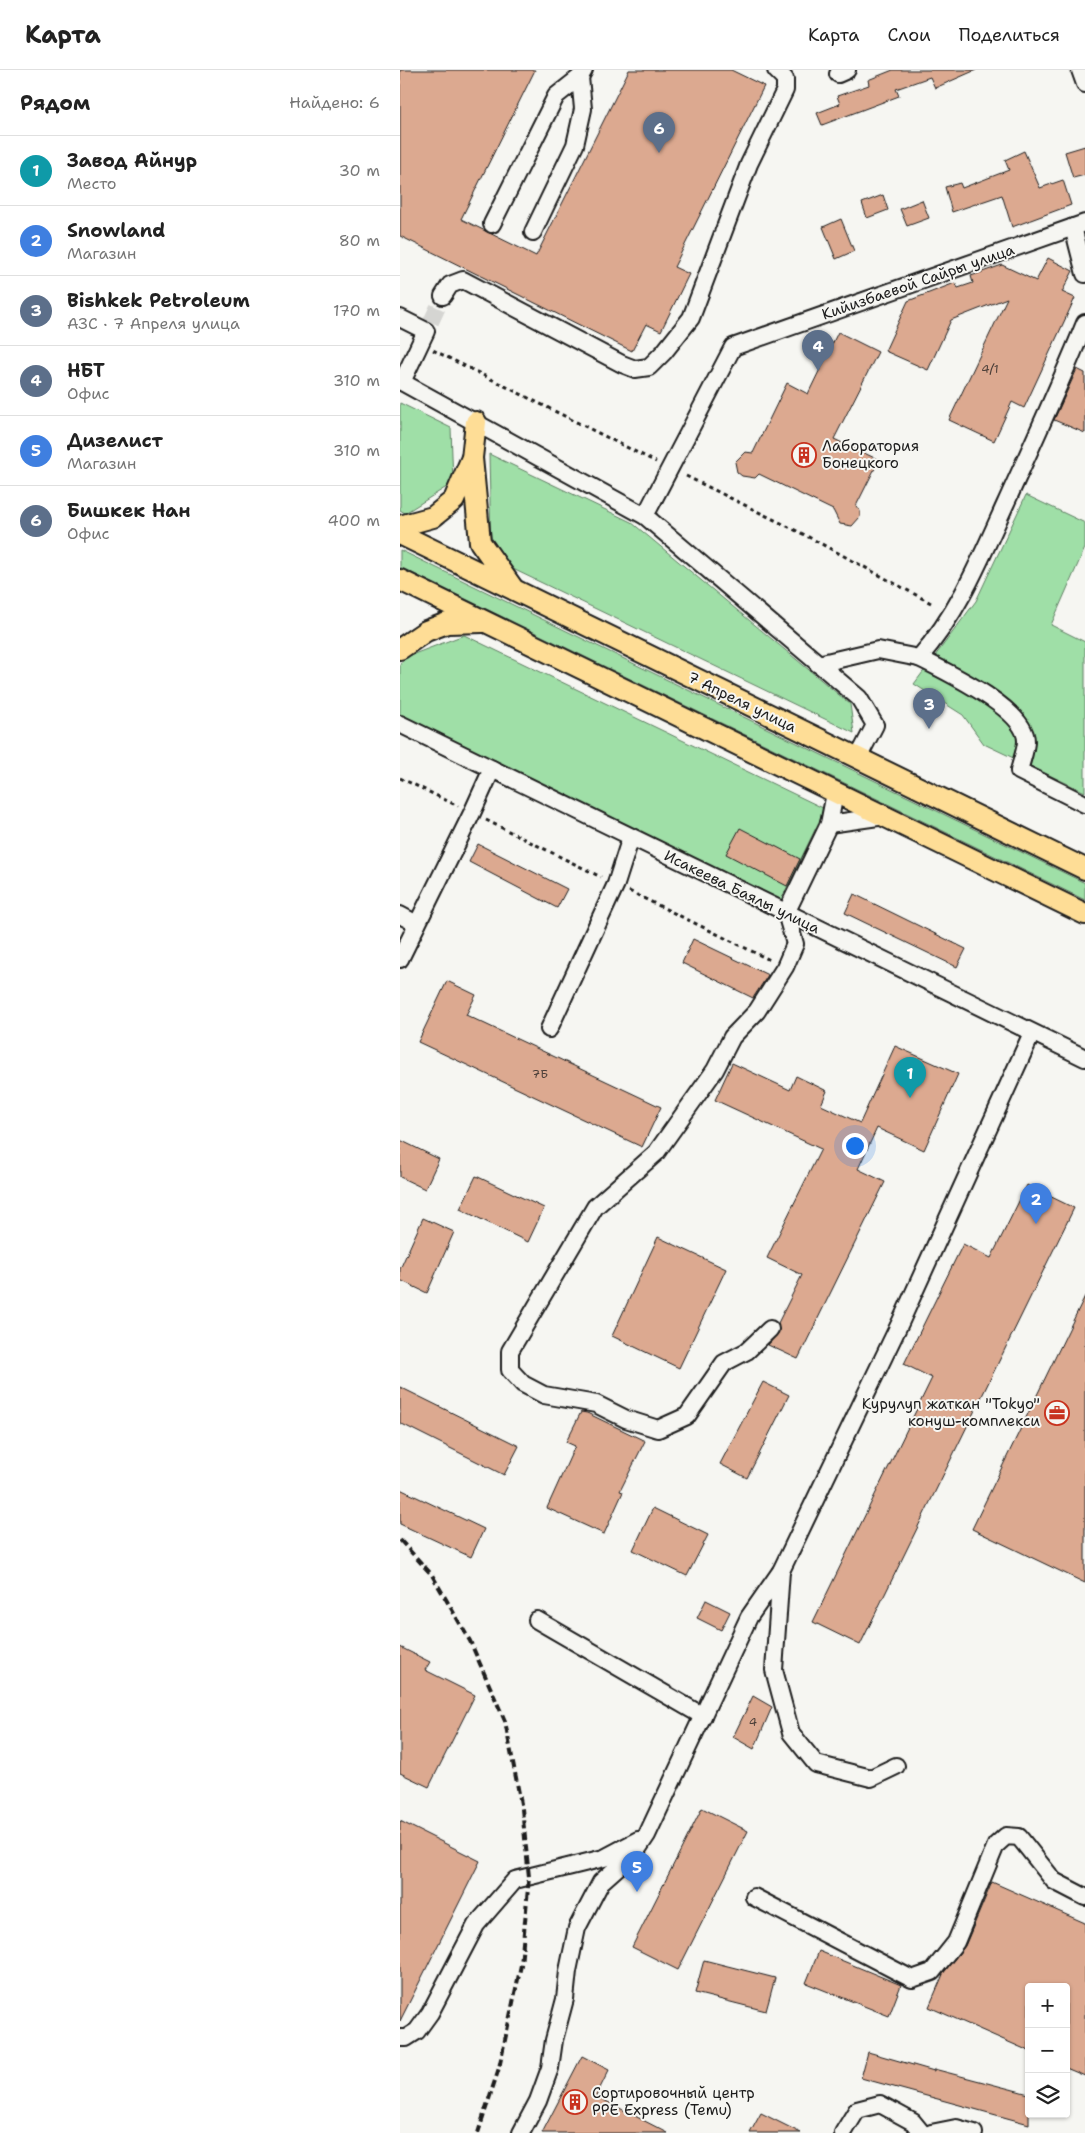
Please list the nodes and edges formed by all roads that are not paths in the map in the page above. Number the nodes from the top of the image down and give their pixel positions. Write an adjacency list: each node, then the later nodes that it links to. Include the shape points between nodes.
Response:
1 (776, 70): 9 (street, via 785,79 785,90 749,164 691,318 649,367 635,369 622,364 463,280 450,285)
2 (1080, 70): 4 (street)
3 (582, 74): 5 (street, via 556,96); 7 (street, via 583,109 575,146)
4 (1085, 84)
5 (492, 224)
6 (1079, 225): 8 (street); 15 (street, Кийизбаевой Сайры улица, via 733,347)
7 (533, 232)
8 (1085, 274)
9 (443, 296)
10 (400, 318): 12 (street, via 426,332)
11 (1085, 323): 22 (street, via 1057,392 962,598 935,640)
12 (401, 382): 13 (street)
13 (476, 422): 14 (main road); 15 (street)
14 (472, 458): 16 (main road, via 454,500 432,516); 19 (main road, via 480,542)
15 (645, 516): 23 (street)
16 (400, 526)
17 (400, 534): 19 (main road, 7 Апреля улица)
18 (400, 580): 20 (main road)
19 (514, 590): 25 (main road, 7 Апреля улица)
20 (488, 622): 21 (main road, via 447,623 426,631); 27 (main road)
21 (400, 649)
22 (919, 658): 23 (street, via 878,650); 28 (street, via 988,695 1018,721 1026,740 1019,771)
23 (818, 664): 25 (street, via 858,698 875,725)
24 (400, 724): 26 (street, Исакеева Баялы улица)
25 (858, 758): 32 (main road, 7 Апреля улица)
26 (492, 769): 31 (street, Исакеева Баялы улица); 36 (street)
27 (835, 793): 29 (main road); 30 (street)
28 (1085, 804)
29 (885, 816): 30 (street); 34 (main road)
30 (829, 824): 33 (street)
31 (631, 838): 33 (street, Исакеева Баялы улица); 38 (street, via 616,884)
32 (1085, 869)
33 (786, 913): 39 (street, Исакеева Баялы улица); 41 (street, via 795,944 784,967 757,1011 732,1037 715,1070 656,1153 595,1207 510,1351 510,1370 523,1384 544,1395 596,1404 626,1419 658,1429 687,1416 724,1363 747,1351)
34 (1085, 914)
35 (400, 915): 36 (street)
36 (418, 924): 37 (street)
37 (400, 959)
38 (549, 1029)
39 (1032, 1033): 40 (street, Исакеева Баялы улица); 42 (street, via 901,1321)
40 (1085, 1058)
41 (770, 1329)
42 (781, 1571): 44 (street, via 749,1617); 45 (street, via 774,1670 791,1733 816,1764 871,1778)
43 (537, 1620): 44 (street)
44 (703, 1716): 46 (street)
45 (896, 1766)
46 (647, 1836): 49 (street, via 604,1858 515,1880 476,1925 430,2013 417,2031); 50 (street, via 637,1850 600,1882 577,1928 550,2068)
47 (754, 1897): 48 (street, via 912,1979 932,1972 956,1942 996,1845 1006,1836 1019,1837 1054,1881)
48 (1085, 1898)
49 (400, 2038)
50 (521, 2133)
51 (843, 2133): 52 (street, via 856,2110 880,2104 913,2122)
52 (922, 2133)
53 (931, 2133): 54 (street, via 956,2128)
54 (974, 2133)

